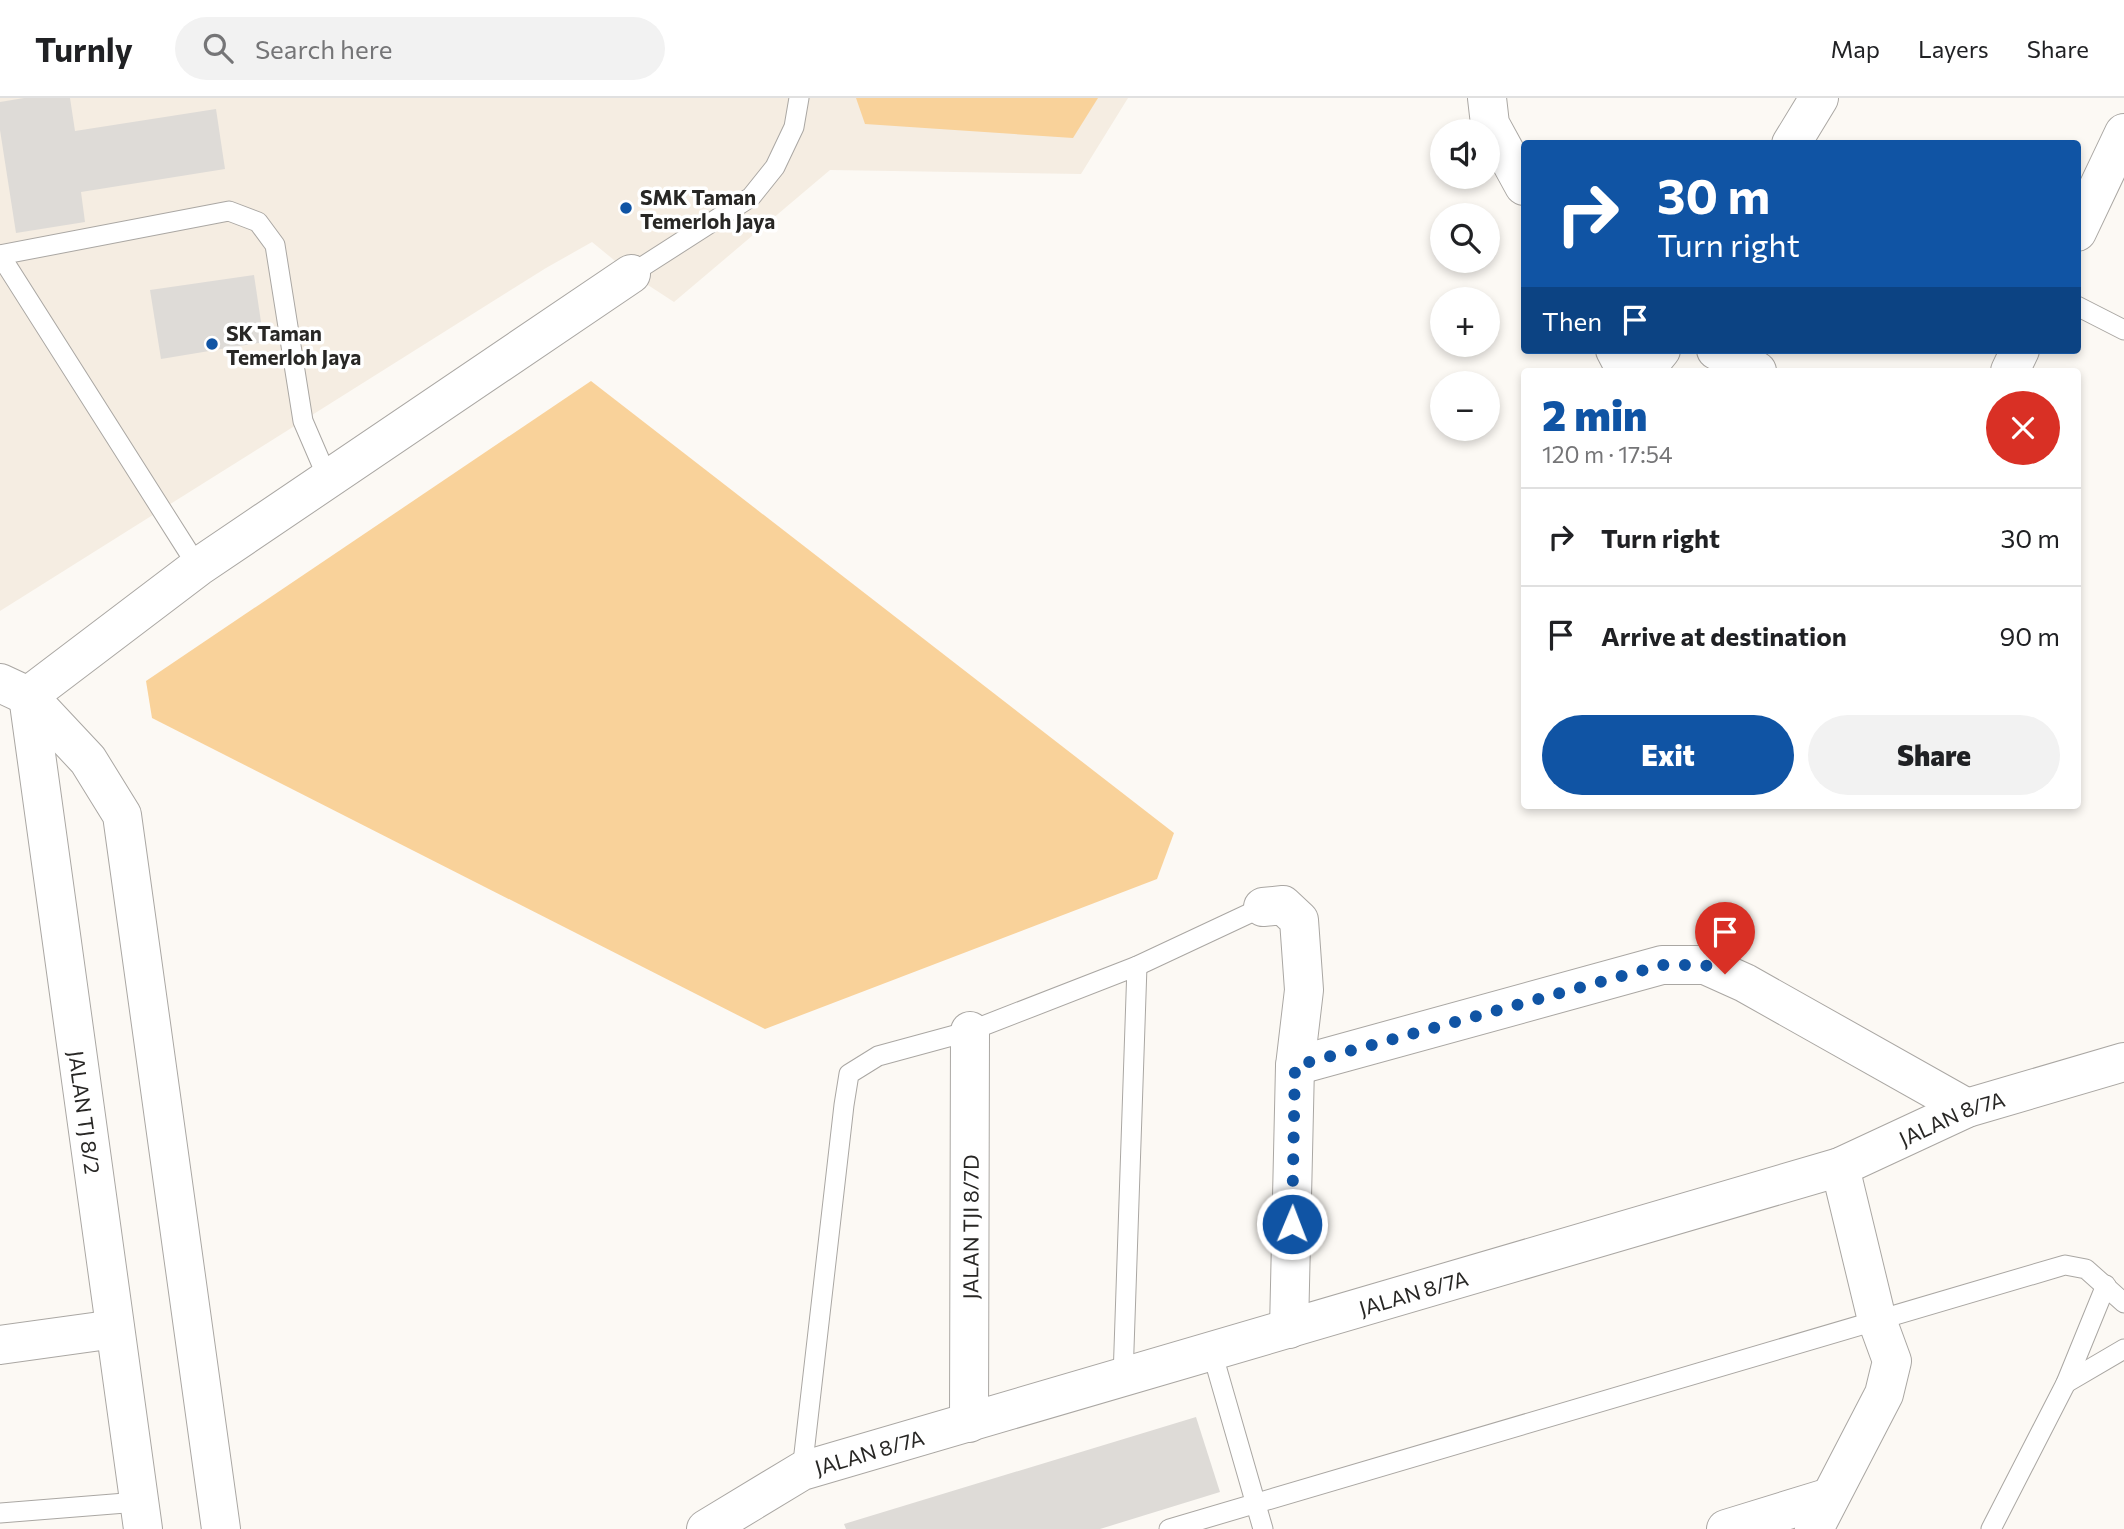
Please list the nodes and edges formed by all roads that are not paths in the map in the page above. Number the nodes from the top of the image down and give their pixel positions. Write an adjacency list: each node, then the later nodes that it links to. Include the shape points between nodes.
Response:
1 (799, 98): 9 (lane, via 794,127 775,167 751,197)
2 (1487, 98): 6 (street, via 1490,124)
3 (1819, 98): 5 (street)
4 (2124, 133): 7 (street)
5 (1793, 140)
6 (1521, 181)
7 (2081, 224)
8 (0, 255): 16 (lane, via 229,211 258,222 275,245 303,421); 17 (lane)
9 (631, 274): 16 (street)
10 (2081, 308): 11 (lane)
11 (2124, 330)
12 (1658, 354): 14 (street)
13 (1724, 354): 15 (street)
14 (1646, 368)
15 (1750, 368)
16 (328, 479): 17 (street)
17 (198, 567): 18 (street)
18 (14, 689): 29 (street, JALAN TJ 8/2); 42 (street, via 88,760 122,815)
19 (1263, 907): 20 (lane); 23 (street, via 1283,905 1299,920 1304,990)
20 (1137, 966): 21 (lane); 34 (lane)
21 (970, 1031): 36 (street, JALAN TJI 8/7D); 37 (lane, via 878,1056 849,1074)
22 (2124, 1062): 24 (street, JALAN 8/7A)
23 (1295, 1066): 24 (street, via 1662,965 1705,965); 30 (street)
24 (1967, 1108): 25 (street, JALAN 8/7A)
25 (1840, 1167): 28 (street); 30 (street, JALAN 8/7A)
26 (2106, 1285): 27 (lane); 28 (lane, via 2086,1269 2065,1265); 35 (lane)
27 (2124, 1303)
28 (1877, 1320): 38 (lane); 40 (street, via 1892,1361 1885,1394)
29 (115, 1329): 31 (street); 41 (street, JALAN TJ 8/2)
30 (1289, 1329): 33 (street, JALAN 8/7A)
31 (0, 1345)
32 (2124, 1349): 35 (lane)
33 (1212, 1352): 34 (street, JALAN 8/7A); 38 (lane)
34 (1123, 1378): 36 (street, JALAN 8/7A)
35 (2066, 1383): 47 (lane)
36 (970, 1423): 37 (street, JALAN 8/7A)
37 (802, 1471): 43 (street, JALAN 8/7A)
38 (1256, 1504): 44 (lane); 45 (lane)
39 (0, 1513): 41 (lane)
40 (1822, 1513): 46 (street)
41 (141, 1515)
42 (221, 1529)
43 (706, 1529)
44 (1169, 1529)
45 (1263, 1529)
46 (1726, 1529)
47 (1991, 1529)

